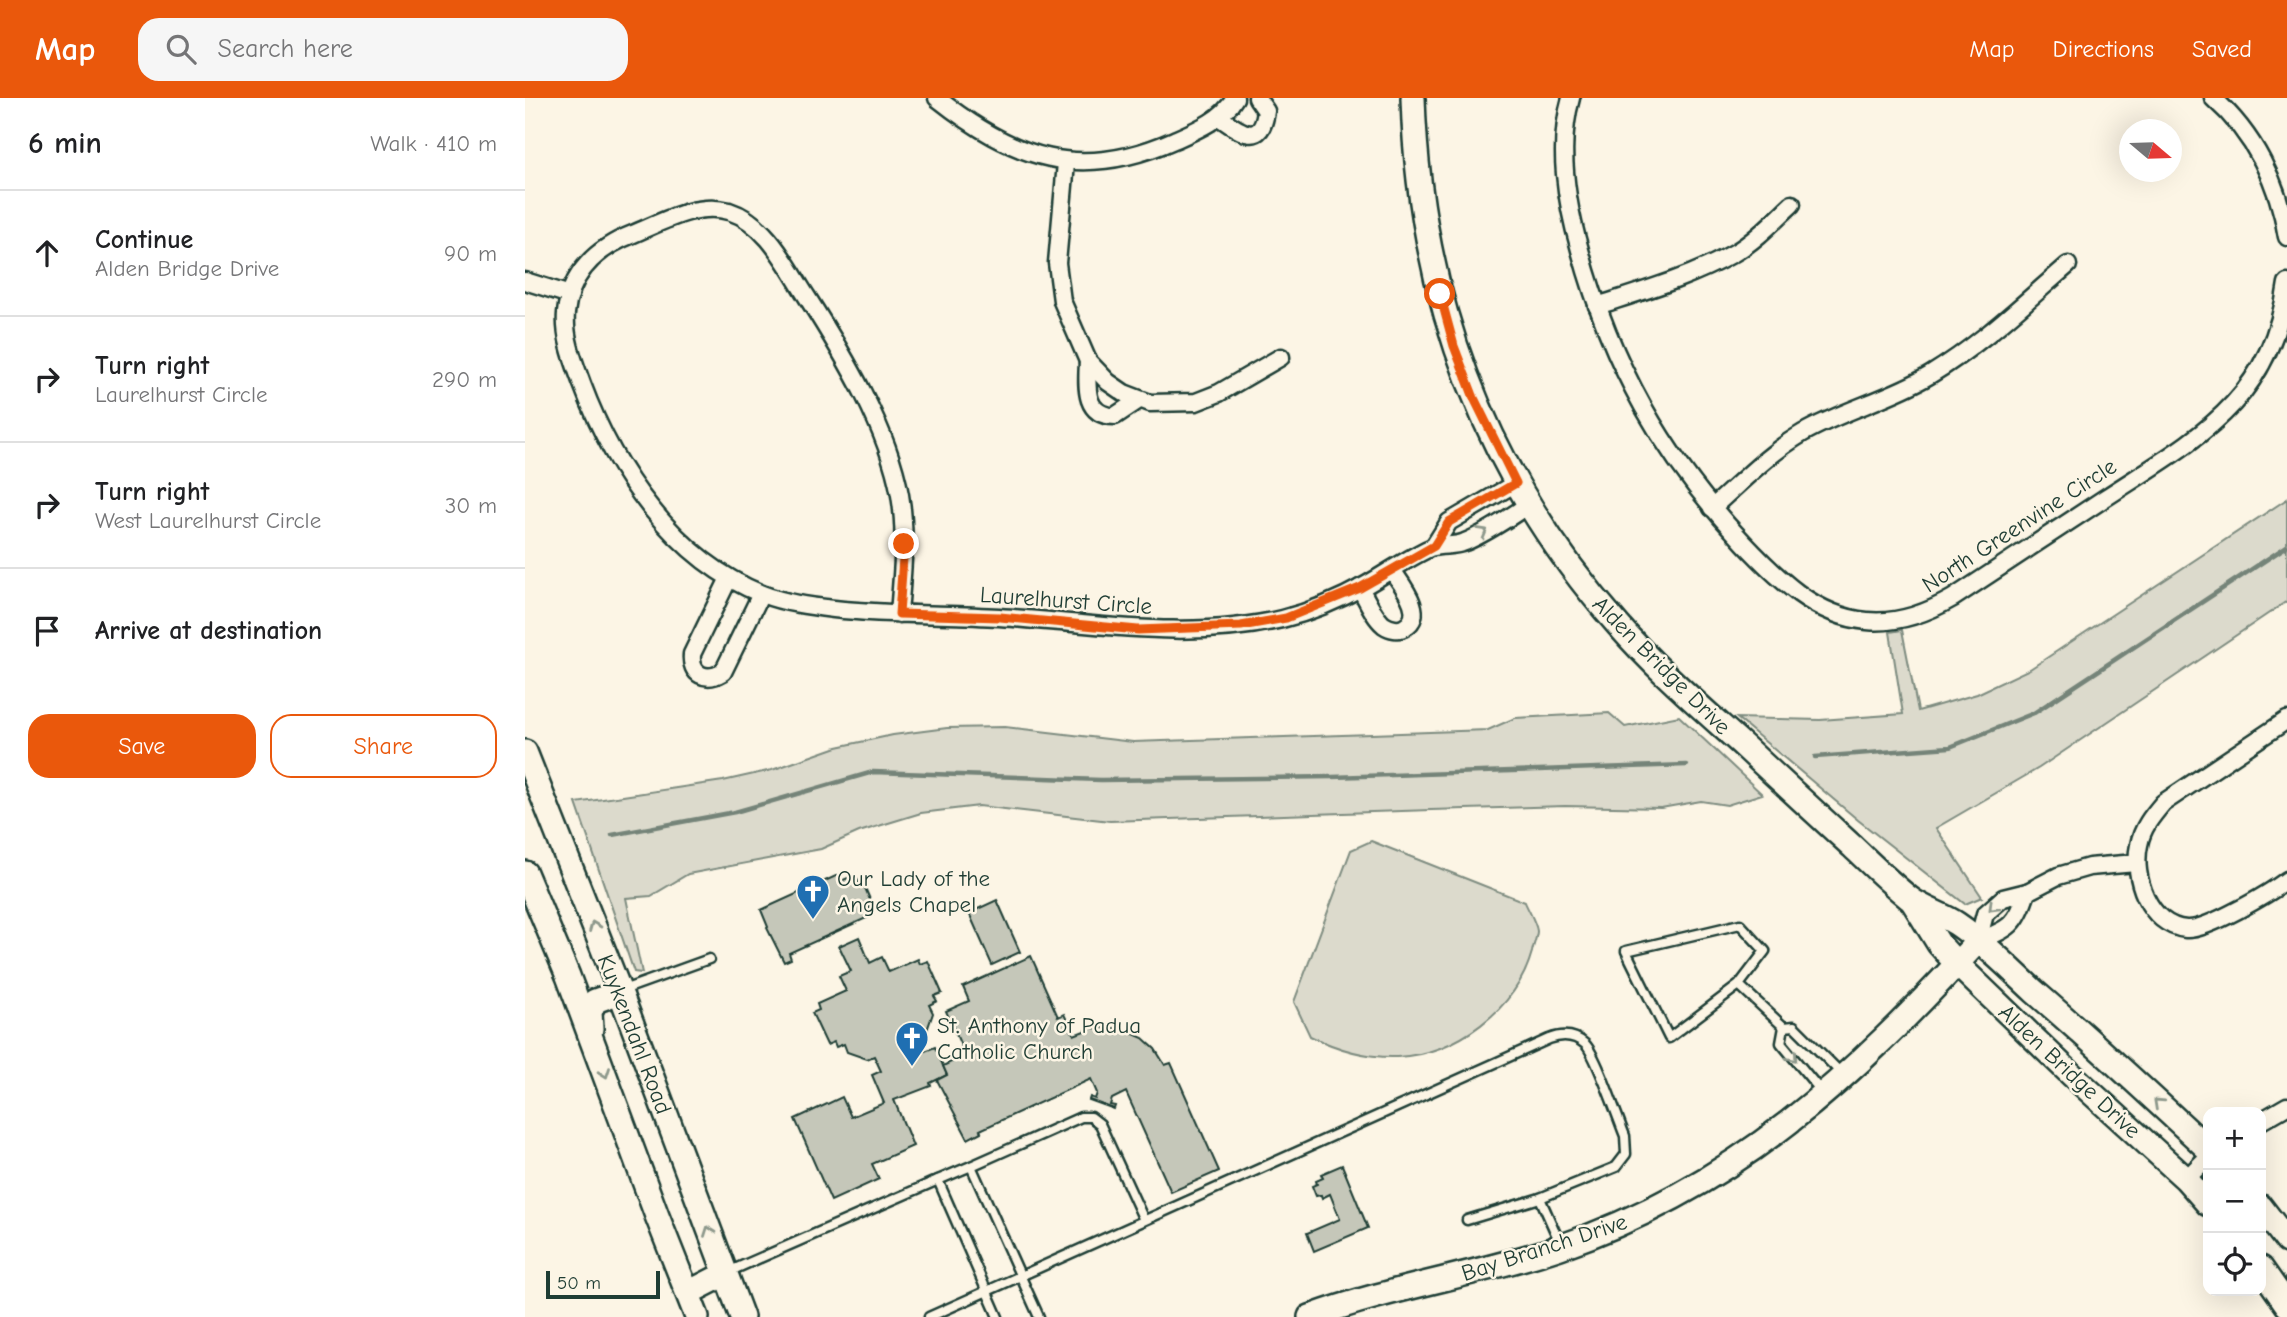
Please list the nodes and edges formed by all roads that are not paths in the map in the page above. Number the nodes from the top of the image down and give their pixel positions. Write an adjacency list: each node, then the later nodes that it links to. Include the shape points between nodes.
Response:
1 (937, 98): 8 (street, via 986,134)
2 (1235, 98): 7 (street)
3 (1257, 98): 7 (street, via 1266,111 1265,122 1254,134 1247,135)
4 (1413, 98): 20 (street, Alden Bridge Drive, via 1419,188 1440,294 1474,398)
5 (1571, 98): 15 (street, North Greenvine Circle, via 1565,141 1567,195)
6 (2214, 98): 10 (street, via 2258,152 2279,199)
7 (1219, 117): 8 (street, via 1137,153)
8 (1066, 163): 18 (street, via 1058,282)
9 (1792, 204): 15 (street, via 1736,252 1714,264)
10 (2287, 237)
11 (2068, 265): 22 (street, via 1948,364 1803,433)
12 (525, 281): 14 (street)
13 (2287, 291): 16 (street, North Greenvine Circle)
14 (570, 295): 25 (street, Laurelhurst Circle, via 567,336 605,436 636,488 671,530); 28 (street, via 592,257 617,240 692,211 724,210 758,229 776,248 840,349 894,466 904,521)
15 (1597, 306): 22 (street, North Greenvine Circle, via 1640,402)
16 (2282, 333): 22 (street, North Greenvine Circle, via 2249,384 2202,434 1953,598 1914,616 1867,621 1803,598)
17 (1281, 357): 19 (street, via 1196,401)
18 (1089, 361): 19 (street, via 1108,382); 19 (street, via 1087,390 1096,411 1115,416)
19 (1139, 400)
20 (1516, 483): 21 (street, Alden Bridge Drive); 23 (street, Laurelhurst Circle, via 1449,522)
21 (1528, 505): 23 (street, Laurelhurst Circle, one-way to 21, via 1461,545); 35 (street, Alden Bridge Drive, via 1583,585 1656,666)
22 (1712, 508)
23 (1434, 546): 24 (street, Laurelhurst Circle)
24 (1392, 570): 26 (street, Laurelhurst Circle); 26 (street, via 1413,606 1406,627 1396,630 1383,624)
25 (729, 578): 27 (street, Laurelhurst Circle); 27 (street, via 692,654 691,664 706,677 723,672)
26 (1360, 588): 28 (street, Laurelhurst Circle, via 1286,618 1241,626 1138,630 1000,617)
27 (761, 594): 28 (street, Laurelhurst Circle, via 805,605)
28 (899, 614)
29 (2287, 720): 31 (street, via 2163,803 2148,820)
30 (525, 752): 40 (street, Kuykendahl Road, one-way to 30)
31 (2136, 863): 33 (street, via 2152,909 2166,922 2186,929 2203,926); 34 (street, via 2089,867)
32 (525, 873): 42 (street, Kuykendahl Road)
33 (2287, 880)
34 (2027, 892): 36 (street, via 2021,913 2004,931); 36 (street, one-way to 36, via 2003,898 1985,914)
35 (1911, 900): 36 (street, Alden Bridge Drive, via 1957,924); 38 (street, Alden Bridge Drive)
36 (1978, 941): 38 (street, Bay Branch Drive); 47 (street, Alden Bridge Drive, one-way to 36)
37 (709, 959): 40 (lane)
38 (1957, 964): 43 (street, Bay Branch Drive); 50 (street, Alden Bridge Drive)
39 (1739, 985): 39 (lane, via 1669,1038 1626,951 1740,924 1765,951); 41 (lane)
40 (620, 992): 42 (street, via 595,1001 590,1012); 59 (street, Kuykendahl Road, one-way to 40)
41 (1784, 1027): 43 (lane, via 1794,1026); 44 (lane, one-way to 44, via 1781,1043)
42 (592, 1036): 63 (street, Kuykendahl Road, one-way to 63)
43 (1845, 1077): 44 (street, Bay Branch Drive)
44 (1824, 1095): 58 (street, Bay Branch Drive, via 1739,1160 1679,1195)
45 (2287, 1105): 46 (street)
46 (2266, 1119)
47 (2203, 1144)
48 (2203, 1162): 50 (street)
49 (971, 1166): 51 (lane); 55 (lane, via 1091,1117 1100,1124); 61 (lane)
50 (2186, 1179): 52 (street, Alden Bridge Drive)
51 (938, 1180): 59 (lane); 62 (lane)
52 (2203, 1195)
53 (1540, 1198): 55 (lane, via 1616,1167 1627,1150 1591,1052 1578,1039 1565,1035); 56 (lane); 58 (lane)
54 (2266, 1214): 57 (street)
55 (1144, 1220): 61 (lane)
56 (1467, 1220)
57 (2287, 1241)
58 (1562, 1246): 70 (street, Bay Branch Drive)
59 (725, 1274): 63 (street); 66 (street, Kuykendahl Road)
60 (2266, 1275): 64 (street)
61 (1020, 1276): 62 (lane); 69 (lane)
62 (987, 1291): 67 (lane); 68 (lane)
63 (688, 1293): 65 (street, Kuykendahl Road)
64 (2287, 1305)
65 (697, 1317)
66 (742, 1317)
67 (929, 1317)
68 (998, 1317)
69 (1039, 1317)
70 (1310, 1317)

